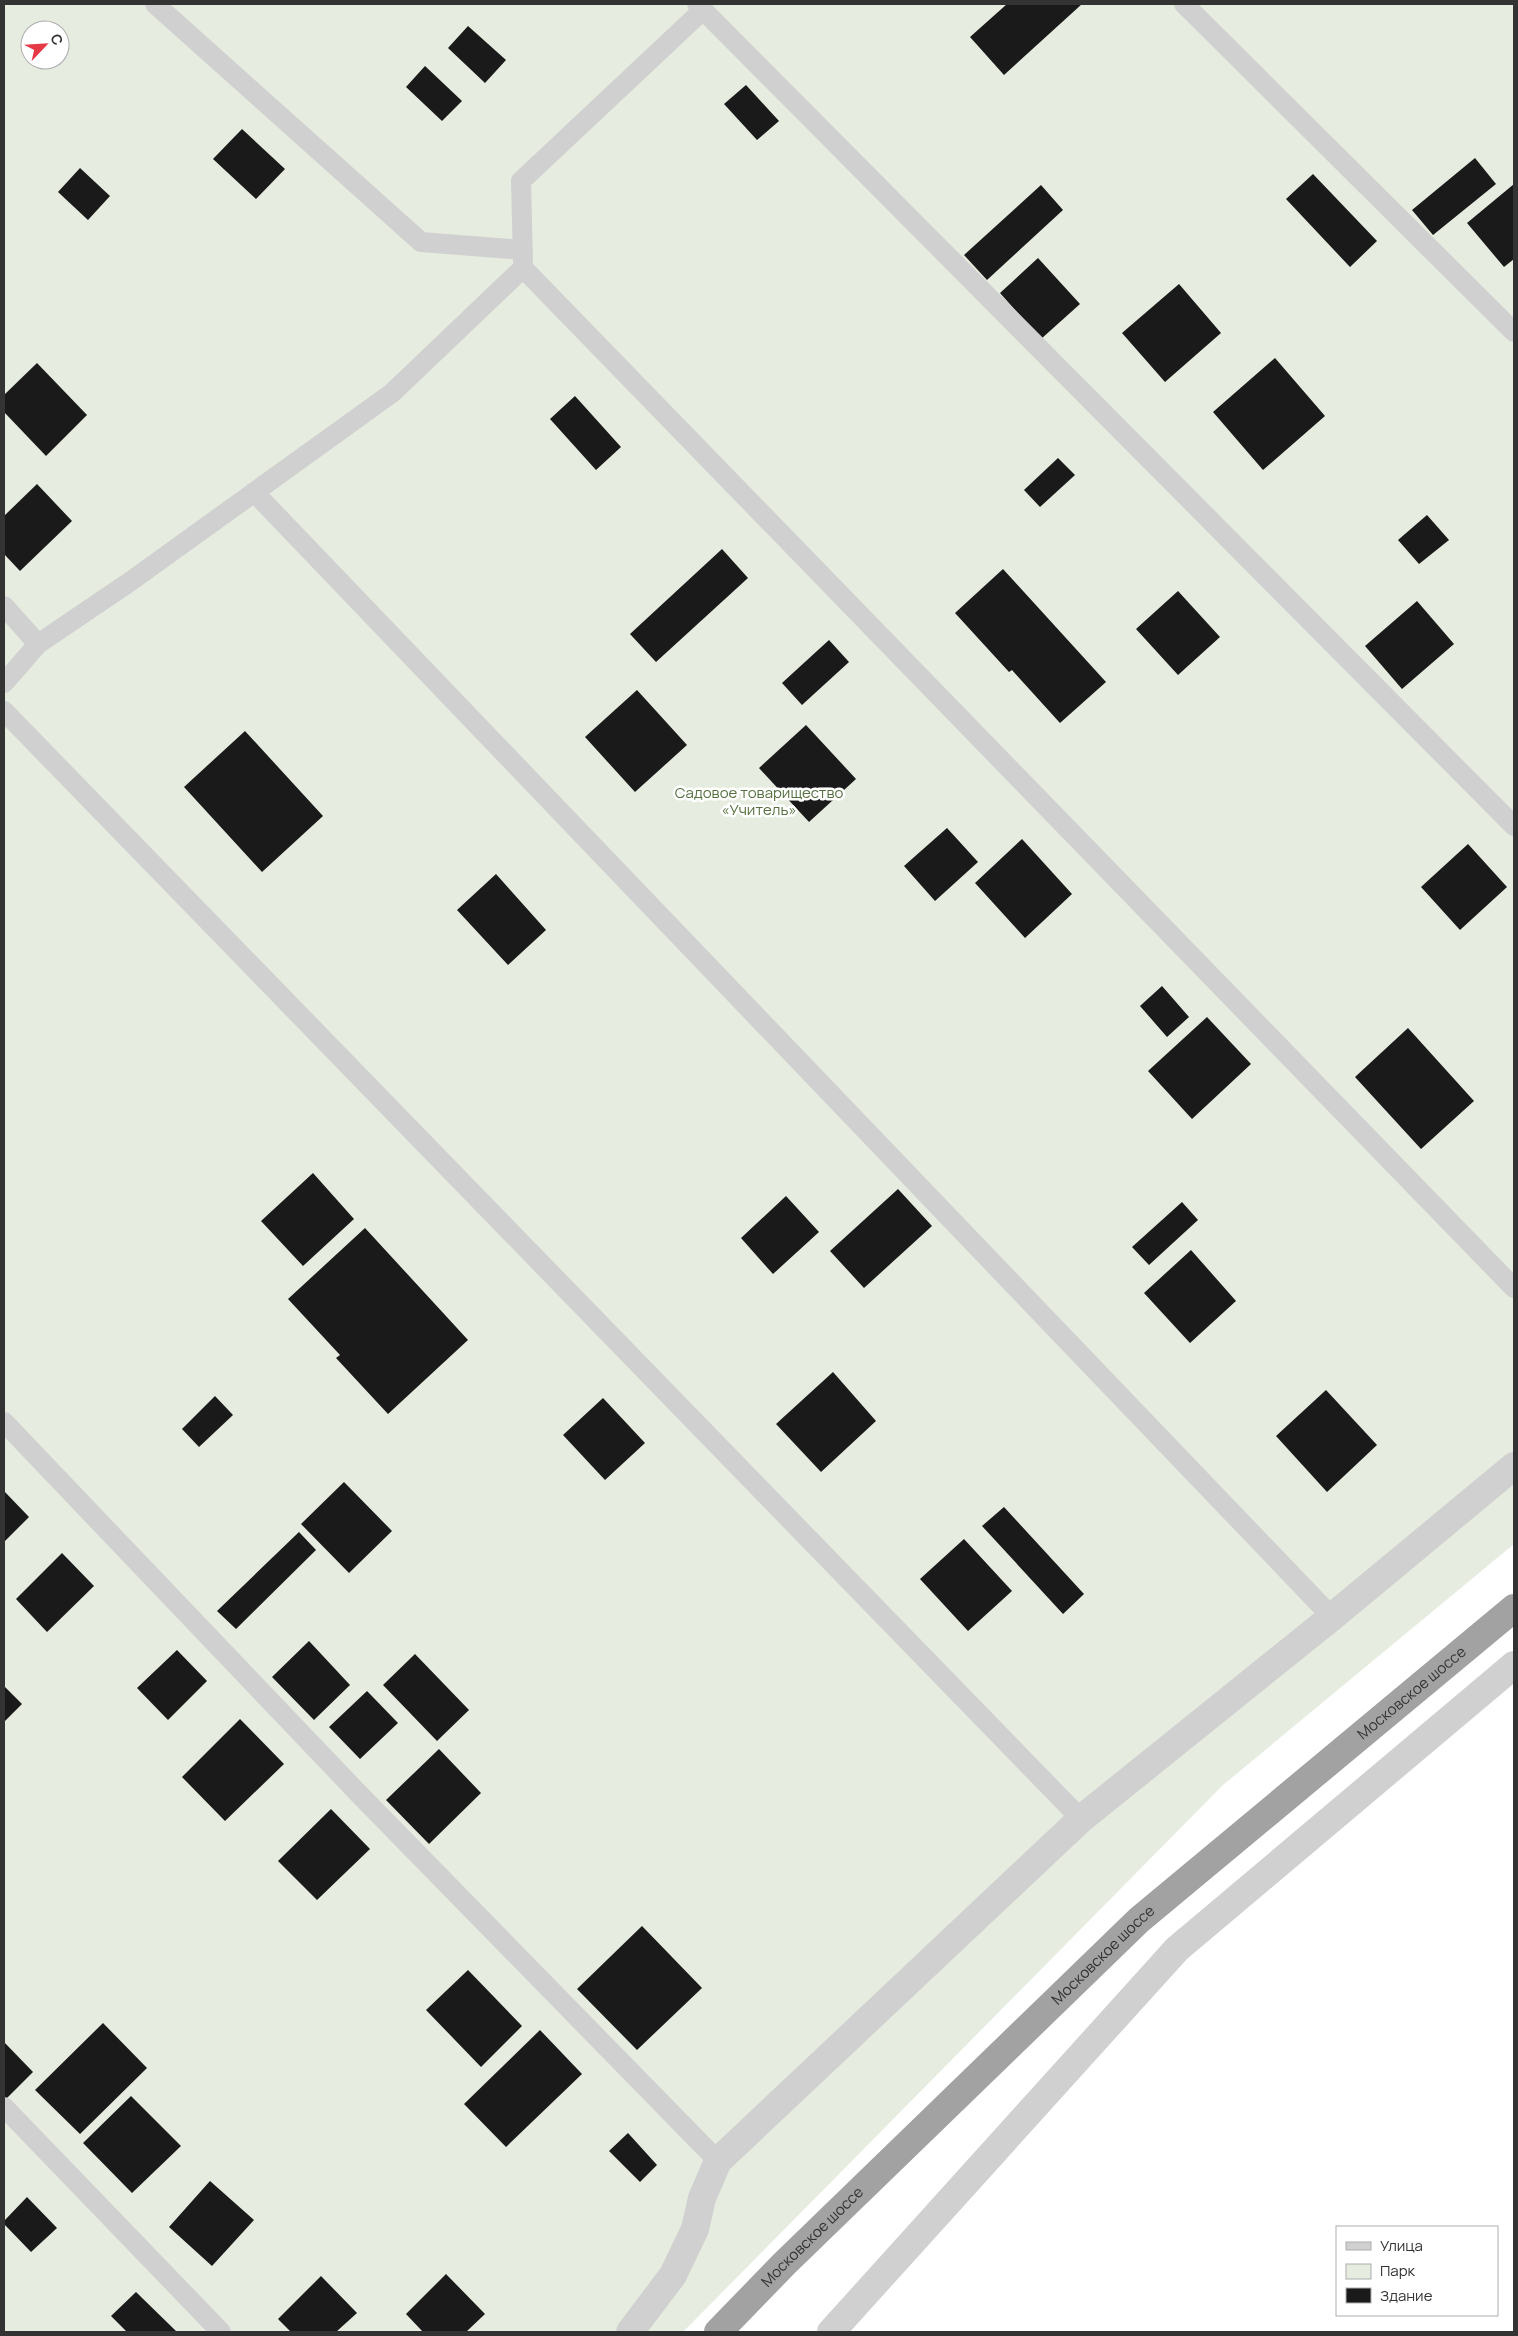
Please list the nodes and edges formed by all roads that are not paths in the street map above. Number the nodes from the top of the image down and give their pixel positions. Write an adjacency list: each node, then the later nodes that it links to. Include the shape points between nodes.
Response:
1 (155, 4): 4 (lane, via 421,242)
2 (1184, 4): 5 (lane)
3 (700, 7): 4 (lane, via 521,181); 11 (lane)
4 (523, 259): 6 (lane, via 392,393); 12 (lane)
5 (1514, 332)
6 (254, 492): 8 (lane); 16 (lane)
7 (4, 606): 8 (lane)
8 (38, 644): 9 (lane)
9 (4, 683)
10 (4, 711): 18 (lane)
11 (1514, 826)
12 (1514, 1288)
13 (4, 1422): 20 (lane)
14 (1514, 1466): 16 (street)
15 (1514, 1608): 23 (highway, Московское шоссе, via 1140,1920 784,2264)
16 (1332, 1617): 18 (street)
17 (1514, 1665): 24 (street, via 1177,1949)
18 (1081, 1819): 20 (street)
19 (4, 2107): 21 (lane)
20 (718, 2161): 22 (street, via 702,2198 695,2228 673,2275)
21 (221, 2332)
22 (630, 2332)
23 (718, 2332)
24 (831, 2332)

